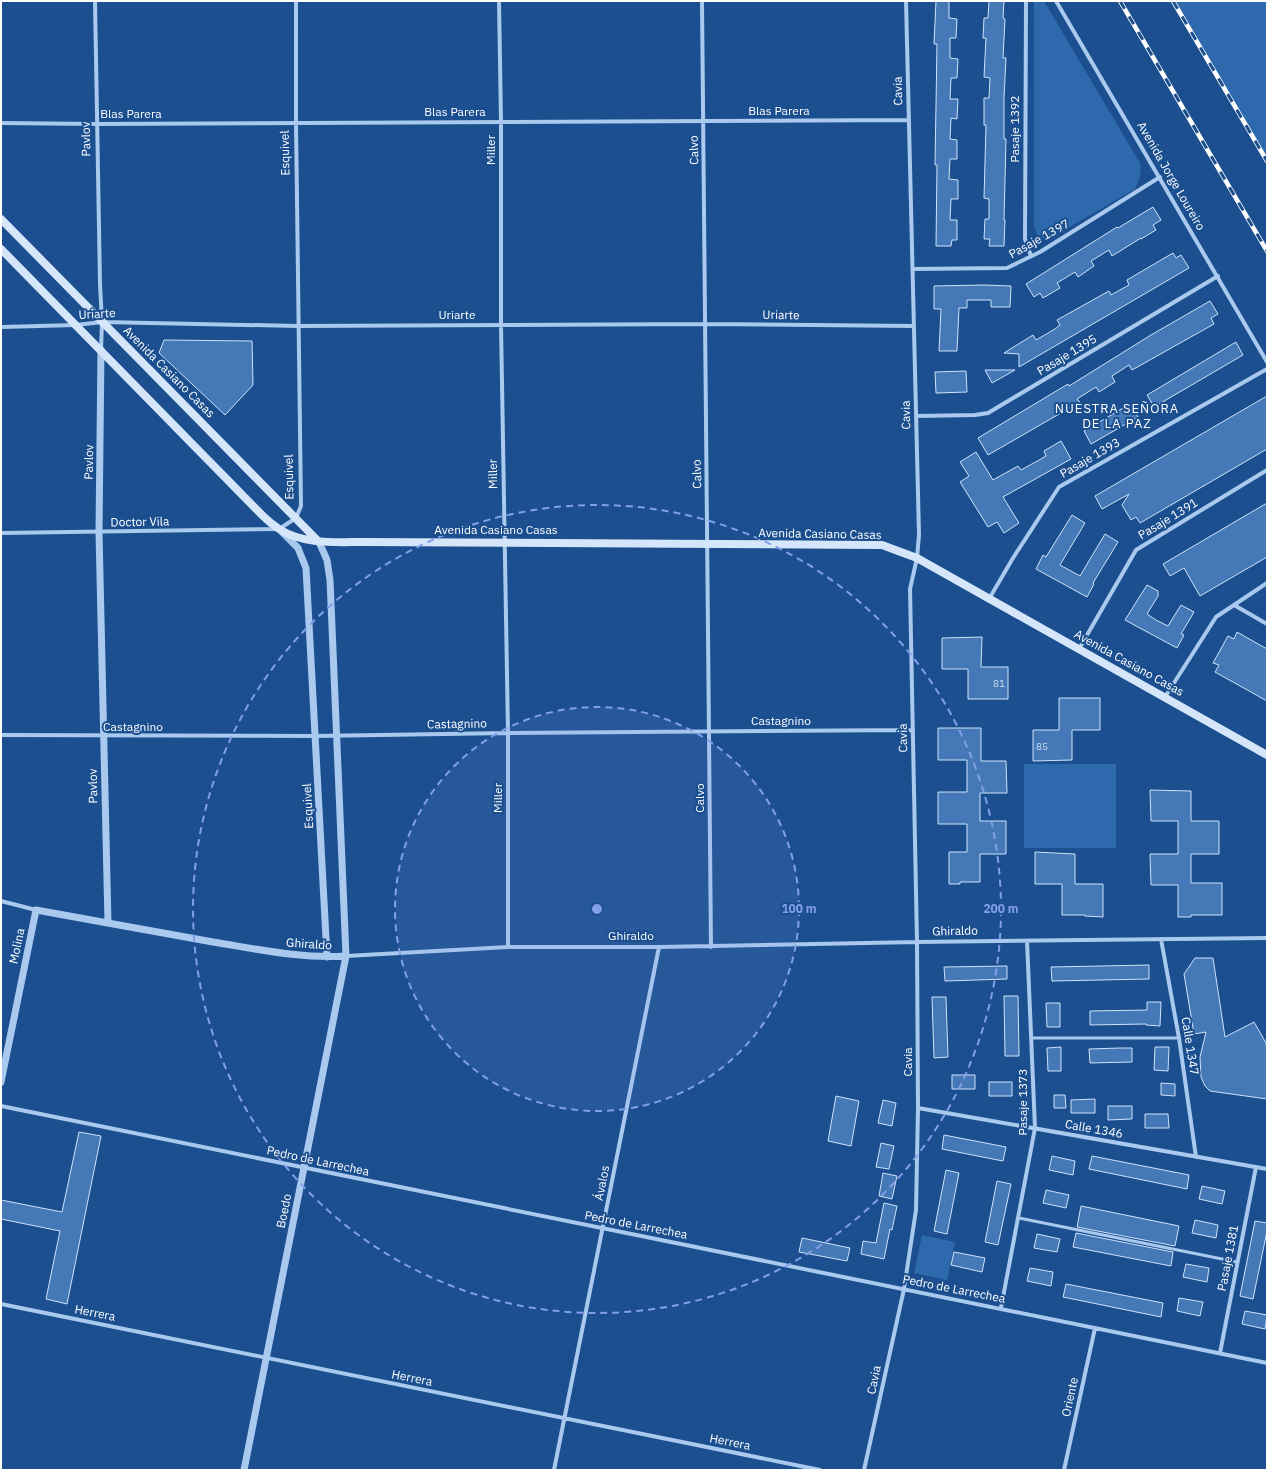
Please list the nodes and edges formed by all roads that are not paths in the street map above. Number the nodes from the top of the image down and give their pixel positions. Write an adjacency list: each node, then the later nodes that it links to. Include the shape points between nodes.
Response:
1 (94, 1): 13 (street, Pavlov)
2 (296, 1): 12 (street, Esquivel)
3 (499, 1): 10 (street, Miller)
4 (702, 1): 9 (street, Calvo)
5 (906, 1): 8 (street, Cavia)
6 (1026, 1): 17 (street, Pasaje 1392, via 1025,239)
7 (1056, 1): 14 (street, Avenida Jorge Loureiro)
8 (909, 120): 9 (street, Blas Parera); 18 (street, Cavia)
9 (704, 121): 10 (street, Blas Parera); 21 (street, Calvo)
10 (501, 122): 12 (street, Blas Parera); 23 (street, Miller)
11 (1, 123): 13 (street, Blas Parera)
12 (296, 123): 13 (street, Blas Parera); 24 (street, Esquivel)
13 (97, 124): 20 (street, Pavlov)
14 (1160, 177): 17 (street, Pasaje 1397); 19 (street, Avenida Jorge Loureiro)
15 (1, 219): 20 (main road, Avenida Casiano Casas)
16 (1, 249): 22 (main road, Avenida Casiano Casas)
17 (1031, 256): 18 (street, Pasaje 1397, via 1007,268)
18 (913, 269): 25 (street, Cavia)
19 (1218, 276): 28 (street, Avenida Jorge Loureiro); 30 (street, Pasaje 1395, via 988,413)
20 (102, 322): 22 (street, Uriarte); 24 (street, Uriarte); 27 (street, Pavlov); 32 (main road, Avenida Casiano Casas)
21 (706, 324): 23 (street, Uriarte); 25 (street, Uriarte); 38 (street, Calvo)
22 (76, 325): 26 (street, Uriarte); 27 (main road, Avenida Casiano Casas)
23 (502, 325): 24 (street, Uriarte); 37 (street, Miller)
24 (298, 326): 32 (street, Esquivel, via 301,506)
25 (914, 326): 30 (street, Cavia)
26 (1, 327)
27 (101, 350): 33 (main road, Avenida Casiano Casas, via 244,498); 34 (street, Pavlov)
28 (1267, 362)
29 (1267, 369): 41 (street, Pasaje 1393, via 1059,487)
30 (916, 416): 39 (street, Cavia, via 919,535)
31 (1267, 470): 44 (street, Pasaje 1391, via 1136,550)
32 (296, 518): 33 (street); 36 (main road, Avenida Casiano Casas)
33 (279, 529): 34 (street, Doctor Vila); 36 (main road, Avenida Casiano Casas, via 295,537); 51 (street, Esquivel, via 298,548 306,568)
34 (99, 532): 35 (street, Doctor Vila); 52 (street, Pavlov)
35 (1, 533)
36 (319, 542): 37 (main road, Avenida Casiano Casas); 49 (street, via 327,560 330,580)
37 (504, 542): 38 (main road, Avenida Casiano Casas); 48 (street, Miller)
38 (708, 544): 39 (main road, Avenida Casiano Casas, via 882,545); 47 (street, Calvo)
39 (916, 558): 41 (main road, Avenida Casiano Casas); 46 (street, Cavia, via 910,589)
40 (1267, 582): 42 (street)
41 (990, 599): 44 (main road, Avenida Casiano Casas)
42 (1234, 605): 43 (street); 45 (street, via 1216,617)
43 (1267, 624)
44 (1079, 649): 45 (main road, Avenida Casiano Casas)
45 (1166, 697): 53 (main road, Avenida Casiano Casas)
46 (913, 730): 47 (street, Castagnino); 60 (street, Cavia)
47 (710, 732): 48 (street, Castagnino); 63 (street, Calvo)
48 (508, 733): 49 (street, Castagnino); 61 (street, Miller)
49 (336, 735): 51 (street, Castagnino); 64 (street)
50 (1, 736): 52 (street, Castagnino)
51 (315, 736): 52 (street, Castagnino); 65 (street, Esquivel)
52 (103, 737): 56 (street, Pavlov)
53 (1267, 754)
54 (1, 901): 55 (street, Ghiraldo)
55 (36, 910): 56 (street, Ghiraldo); 68 (street, Molina)
56 (108, 923): 65 (street, Ghiraldo, via 287,954)
57 (1267, 938): 58 (street, Ghiraldo)
58 (1161, 939): 59 (street, Ghiraldo); 67 (street, Calle 1347)
59 (1027, 941): 60 (street, Ghiraldo); 66 (street, Pasaje 1373)
60 (917, 942): 63 (street, Ghiraldo); 70 (street, Cavia)
61 (508, 947): 62 (street, Ghiraldo); 64 (street, Ghiraldo)
62 (659, 947): 63 (street, Ghiraldo); 77 (street, Ávalos)
63 (711, 947)
64 (346, 956): 65 (street, Ghiraldo); 74 (street, Boedo)
65 (327, 957)
66 (1032, 1038): 67 (lane); 71 (street, Pasaje 1373)
67 (1178, 1038): 72 (street, Calle 1347)
68 (1, 1082)
69 (1, 1106): 74 (street, Pedro de Larrechea)
70 (918, 1108): 71 (street, Calle 1346); 79 (street, Cavia, via 916,1210)
71 (1036, 1128): 72 (street, Calle 1346); 76 (street, Pasaje 1373)
72 (1196, 1157): 73 (street, Calle 1346)
73 (1256, 1167): 75 (street, Calle 1346); 78 (street, Pasaje 1381)
74 (304, 1168): 77 (street, Pedro de Larrechea); 84 (street, Boedo)
75 (1267, 1169)
76 (1018, 1218): 78 (lane); 81 (street, Pasaje 1373)
77 (603, 1229): 79 (street, Pedro de Larrechea); 86 (street, Ávalos)
78 (1238, 1262): 83 (street, Pasaje 1381)
79 (904, 1289): 81 (street, Pedro de Larrechea); 90 (street, Cavia)
80 (1, 1304): 84 (street, Herrera)
81 (1001, 1308): 82 (street, Pedro de Larrechea)
82 (1095, 1328): 83 (street, Pedro de Larrechea); 91 (street, Oriente)
83 (1220, 1353): 85 (street, Pedro de Larrechea)
84 (266, 1358): 86 (street, Herrera); 87 (street, Boedo)
85 (1267, 1362)
86 (564, 1418): 88 (street, Ávalos); 89 (street, Herrera)
87 (244, 1470)
88 (554, 1470)
89 (820, 1470)
90 (864, 1470)
91 (1064, 1470)

